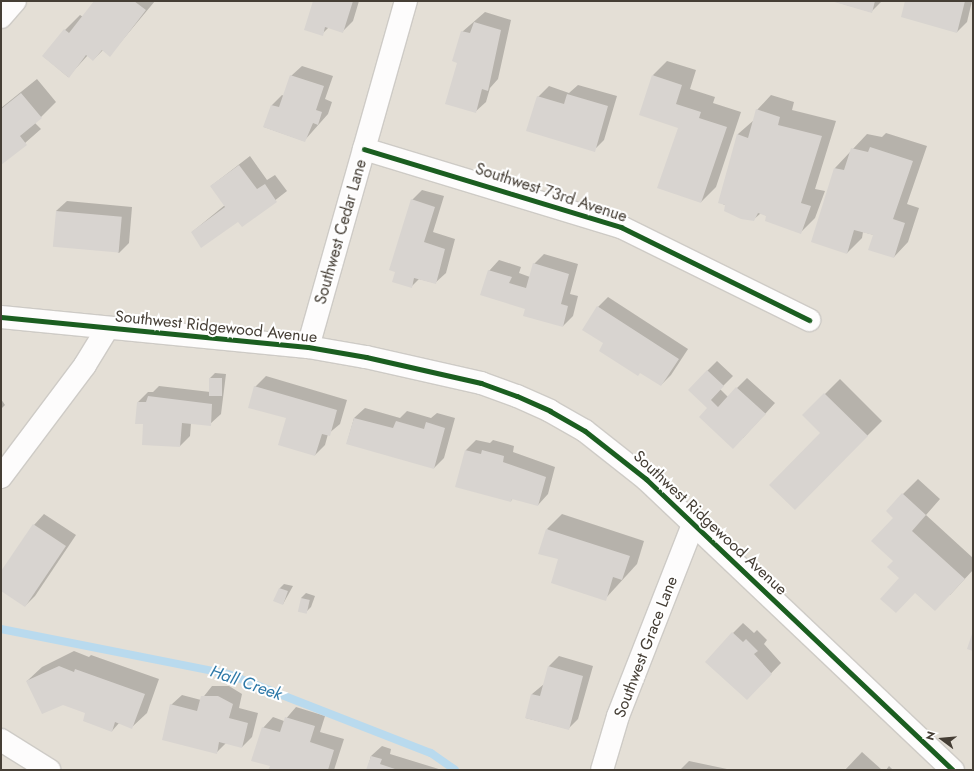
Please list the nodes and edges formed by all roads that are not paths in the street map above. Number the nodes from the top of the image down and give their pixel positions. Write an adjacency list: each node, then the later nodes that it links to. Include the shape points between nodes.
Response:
1 (15, 1): 3 (street)
2 (406, 1): 4 (street, Southwest Cedar Lane)
3 (1, 17)
4 (364, 149): 6 (street, Southwest 73rd Avenue, via 621,227); 8 (street, Southwest Cedar Lane)
5 (1, 317): 7 (street, Southwest Ridgewood Avenue)
6 (809, 320)
7 (107, 329): 8 (street, Southwest Ridgewood Avenue); 9 (street, via 85,365)
8 (308, 347): 10 (street, Southwest Ridgewood Avenue, via 430,370 517,396 550,411 603,444 646,479)
9 (1, 478)
10 (693, 525): 13 (street, Southwest Grace Lane, via 618,716); 14 (street, Southwest Ridgewood Avenue)
11 (1, 740): 12 (street)
12 (49, 770)
13 (602, 770)
14 (953, 770)

